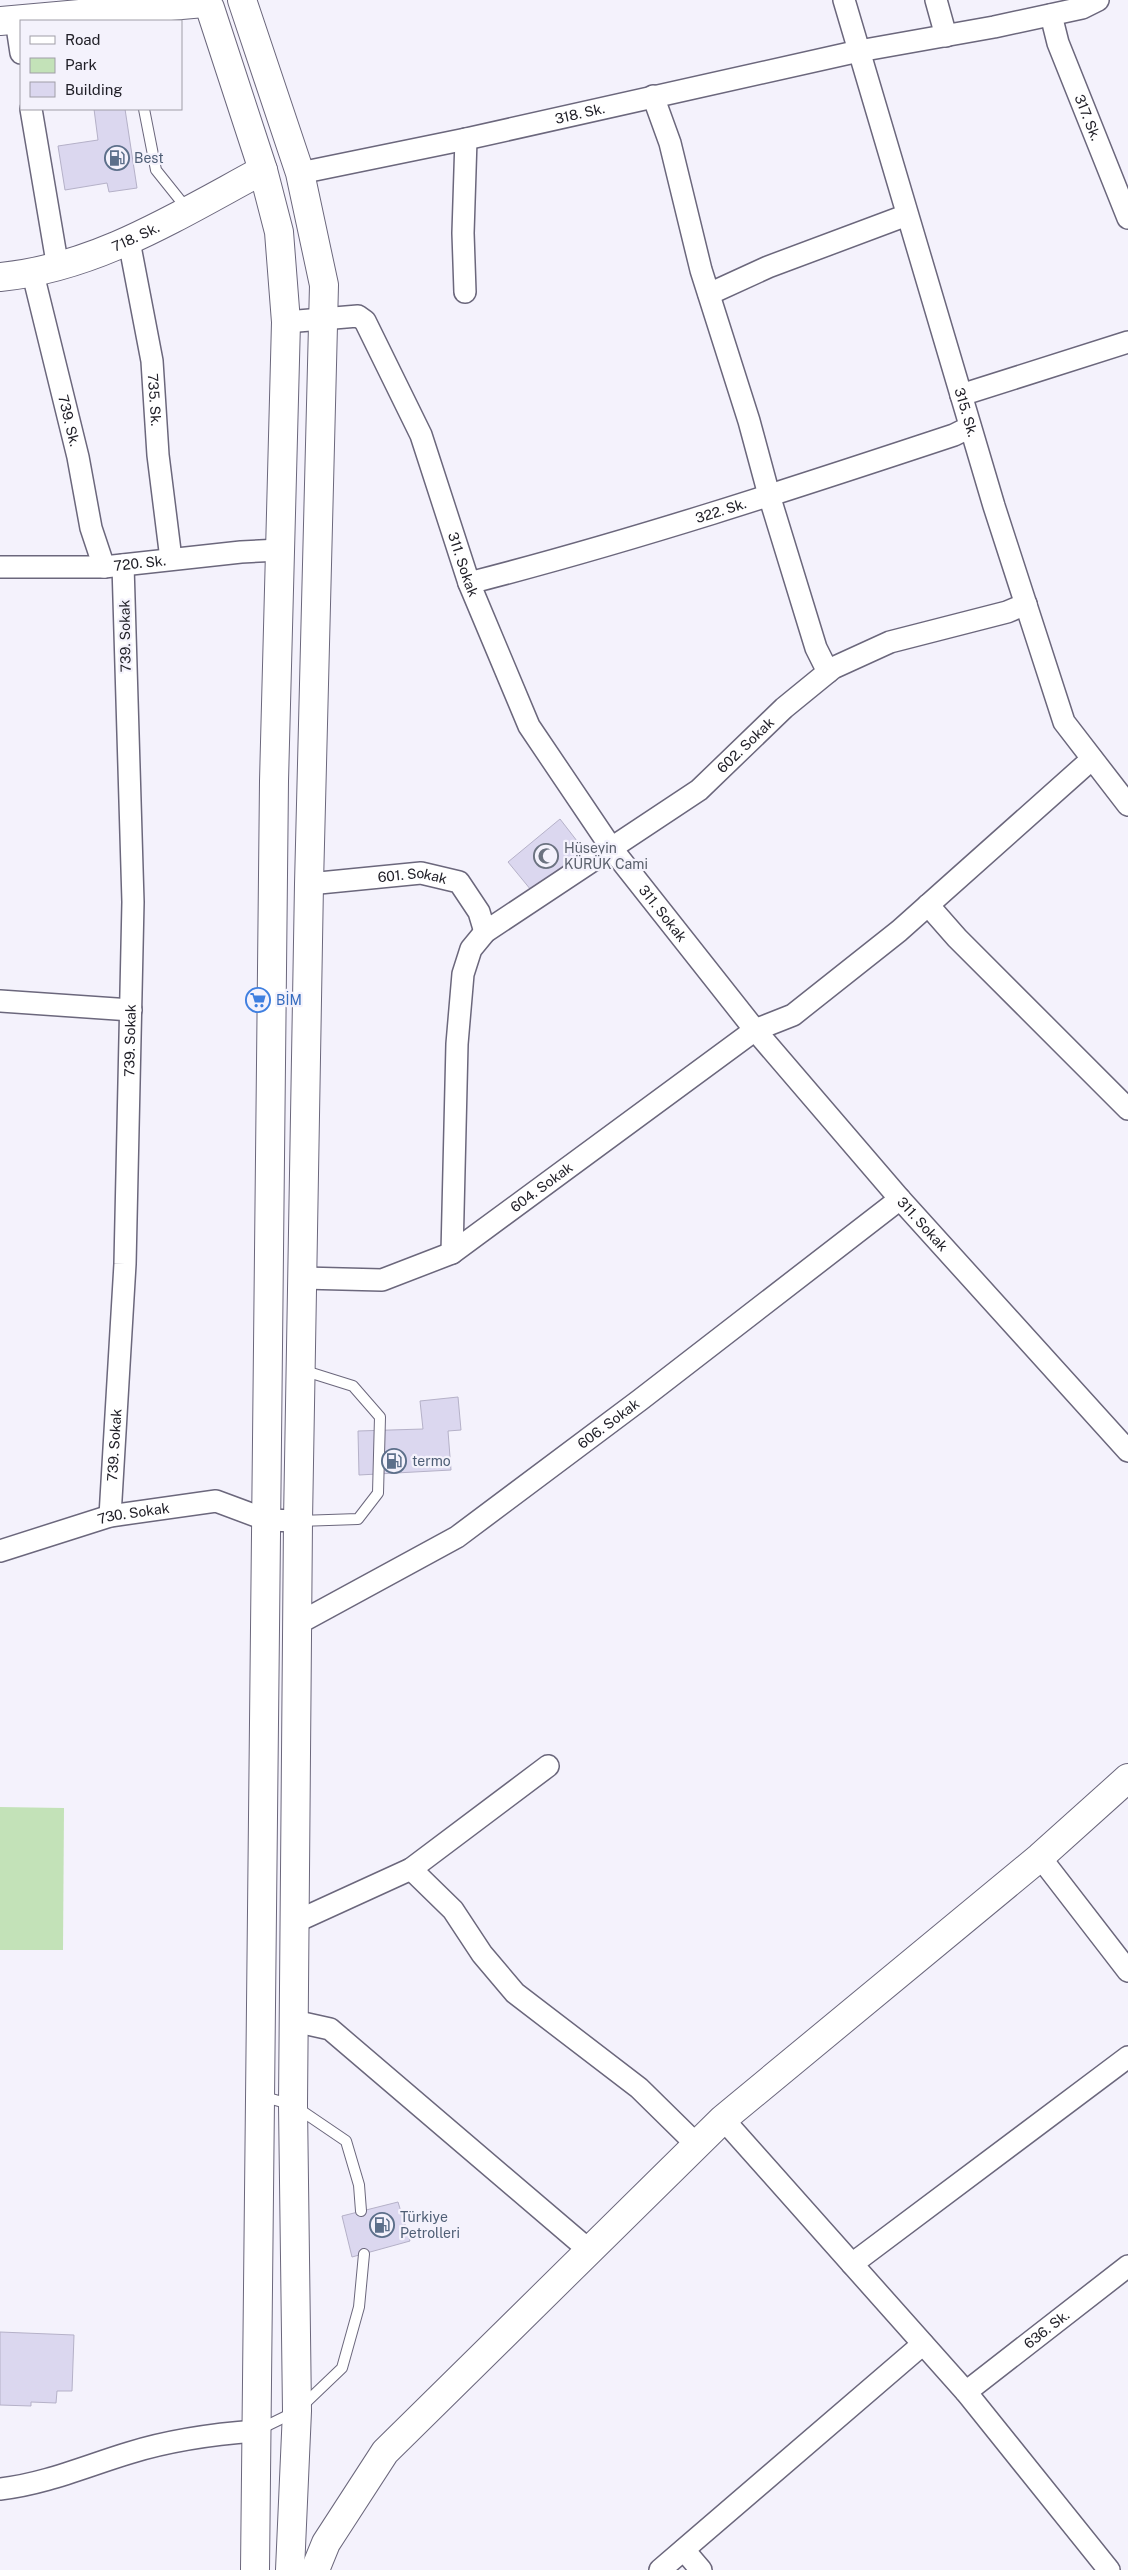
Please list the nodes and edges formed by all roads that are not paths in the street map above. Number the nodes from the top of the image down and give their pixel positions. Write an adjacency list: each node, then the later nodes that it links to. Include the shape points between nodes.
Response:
1 (238, 0): 6 (main road, via 224,10)
2 (242, 0): 18 (main road)
3 (844, 0): 12 (street, 315. Sk.)
4 (936, 0): 10 (street)
5 (1098, 0): 8 (street, 318. Sk., via 1082,8)
6 (206, 4): 9 (main road); 17 (main road)
7 (15, 8): 9 (main road); 11 (street)
8 (1051, 14): 10 (street, 318. Sk.); 21 (street, 317. Sk., via 1058,43)
9 (140, 15)
10 (946, 36): 12 (street, 318. Sk.)
11 (20, 46)
12 (859, 51): 13 (street, 318. Sk.); 20 (street, 315. Sk.)
13 (653, 96): 16 (street, 318. Sk.); 26 (street, via 670,142)
14 (31, 110): 23 (street, 739. Sk.)
15 (144, 110): 19 (lane, via 156,170)
16 (466, 139): 18 (street, 318. Sk.); 25 (street)
17 (262, 170): 19 (main road, 718. Sk.); 28 (main road, via 279,232)
18 (300, 173): 27 (main road, via 324,285)
19 (188, 210): 22 (main road, 718. Sk.)
20 (907, 214): 26 (street, via 768,267); 30 (street, 315. Sk.)
21 (1128, 218)
22 (129, 241): 23 (main road, 718. Sk.); 34 (street, 735. Sk., via 152,361 158,454)
23 (45, 271): 24 (main road, 718. Sk.); 35 (street, 739. Sk., via 91,528)
24 (0, 277)
25 (465, 292)
26 (709, 294): 32 (street)
27 (322, 320): 28 (street, 311. Sokak); 37 (street, 311. Sokak, via 358,316 364,321 421,435); 43 (main road)
28 (286, 322): 33 (main road)
29 (1128, 342): 30 (street)
30 (961, 395): 31 (street, 315. Sk.)
31 (970, 427): 32 (street, 322. Sk.); 38 (street, 315. Sk.)
32 (769, 495): 37 (street, 322. Sk.); 39 (street, via 816,648)
33 (280, 550): 34 (street, 720. Sk.); 53 (main road, via 274,771)
34 (171, 560): 35 (street, 720. Sk.)
35 (114, 566): 36 (street, 720. Sk.); 47 (street, 739. Sokak, via 133,902)
36 (0, 567)
37 (469, 583): 42 (street, 311. Sokak, via 529,726)
38 (1026, 604): 39 (street, 602. Sokak, via 1007,612 890,642); 40 (street, 315. Sk., via 1064,722)
39 (828, 672): 42 (street, 602. Sokak, via 784,708 699,790)
40 (1092, 759): 41 (street, 315. Sk.); 44 (street, 604. Sokak)
41 (1128, 805)
42 (612, 849): 45 (street, 602. Sokak); 48 (street, 311. Sokak)
43 (309, 884): 45 (street, 601. Sokak, via 421,874 459,882 479,912); 52 (main road)
44 (928, 905): 48 (street, 604. Sokak, via 793,1015); 49 (street)
45 (486, 932): 51 (street, 602. Sokak, via 472,949 463,974 457,1044)
46 (0, 1001): 47 (street)
47 (131, 1010): 56 (street, 739. Sokak, via 125,1264)
48 (755, 1030): 50 (street, 311. Sokak); 51 (street, 604. Sokak)
49 (1128, 1109)
50 (900, 1199): 55 (street, 311. Sokak); 60 (street, 606. Sokak, via 648,1394 457,1536)
51 (452, 1253): 52 (street, 604. Sokak, via 382,1280)
52 (303, 1278): 54 (main road)
53 (269, 1356): 54 (street); 57 (main road)
54 (302, 1370): 58 (main road); 58 (lane, via 353,1386 380,1417 378,1493 358,1519)
55 (1128, 1451)
56 (110, 1516): 57 (street, 730. Sokak, via 216,1501); 59 (street, 730. Sokak)
57 (267, 1520): 58 (street, 730. Sokak); 69 (main road)
58 (298, 1521): 60 (main road)
59 (0, 1550)
60 (299, 1623): 65 (main road)
61 (548, 1766): 64 (street)
62 (1128, 1778): 63 (main road)
63 (1040, 1857): 66 (street); 71 (main road)
64 (411, 1868): 65 (street); 72 (street, via 453,1910 482,1954 515,1993 639,2088)
65 (295, 1922): 67 (main road)
66 (1128, 1971)
67 (294, 2021): 70 (main road); 74 (street, via 330,2029)
68 (1128, 2057): 76 (street)
69 (261, 2096): 70 (lane); 81 (main road)
70 (293, 2105): 73 (lane, via 346,2142 360,2185); 80 (main road)
71 (723, 2119): 72 (main road); 76 (street)
72 (697, 2145): 74 (main road)
73 (361, 2211)
74 (590, 2251): 86 (main road, via 385,2452 326,2543)
75 (364, 2254): 80 (lane, via 359,2307 342,2368)
76 (852, 2264): 78 (street)
77 (1128, 2266): 79 (street, 636. Sk.)
78 (923, 2344): 79 (street); 83 (street)
79 (966, 2392): 89 (street)
80 (297, 2411): 81 (lane); 85 (main road)
81 (257, 2431): 82 (street, via 182,2439 27,2486); 84 (main road)
82 (0, 2489)
83 (684, 2550): 87 (street); 88 (street)
84 (255, 2570)
85 (290, 2570)
86 (314, 2570)
87 (660, 2570)
88 (701, 2570)
89 (1109, 2570)

